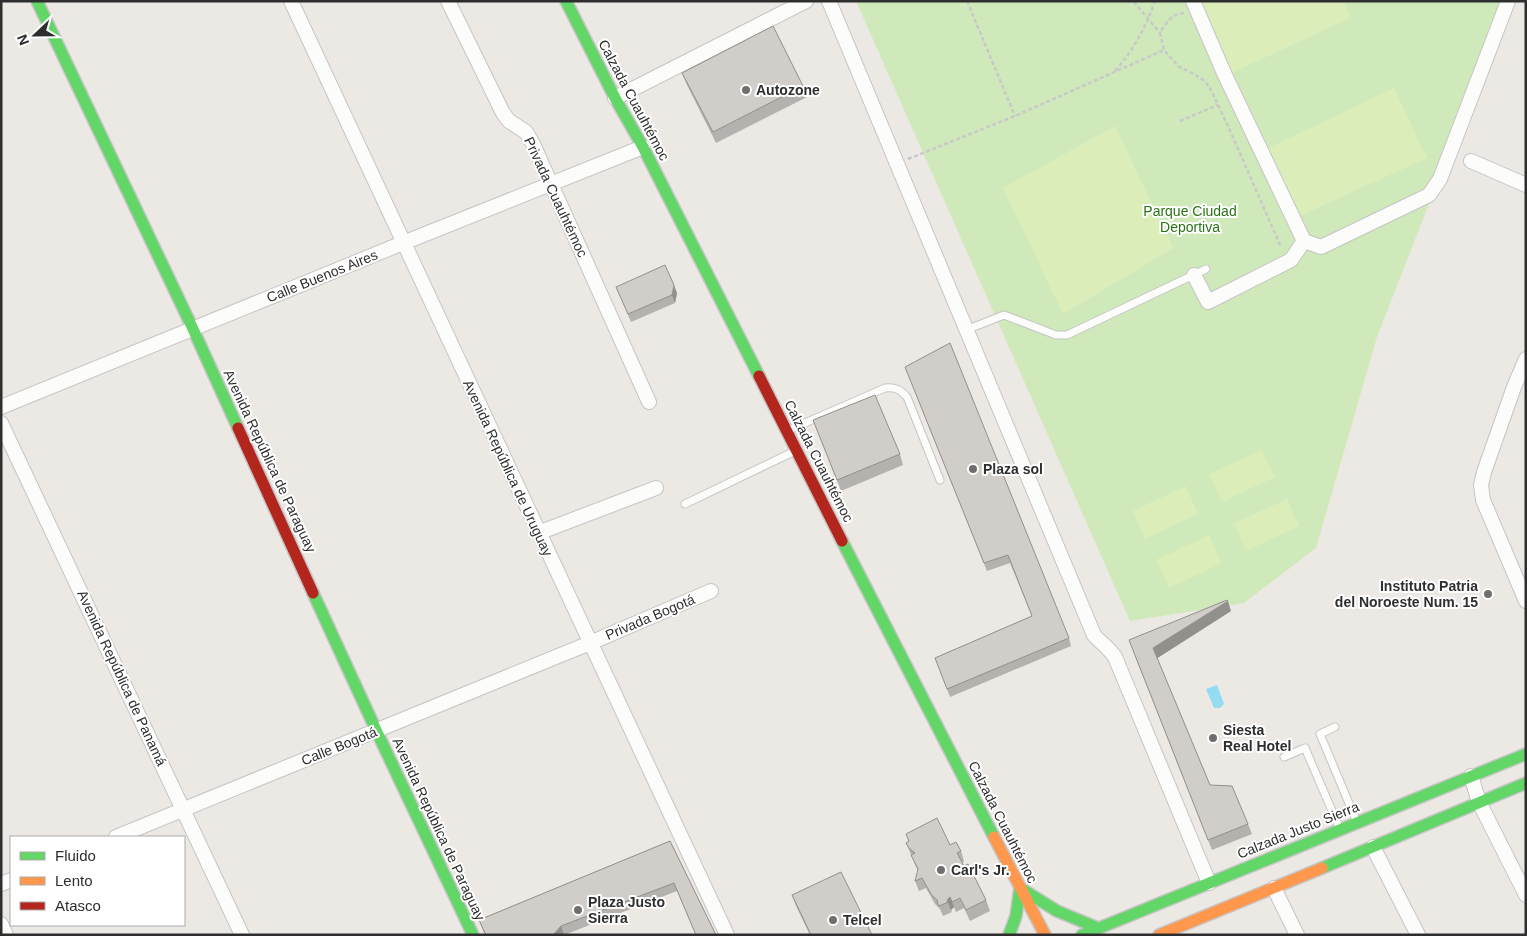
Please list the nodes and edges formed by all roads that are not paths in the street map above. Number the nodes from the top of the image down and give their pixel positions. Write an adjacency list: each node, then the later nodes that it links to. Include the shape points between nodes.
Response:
1 (38, 1): 17 (main road, Avenida República de Paraguay)
2 (291, 1): 15 (street, Avenida República de Uruguay)
3 (448, 1): 12 (street, Privada Cuauhtémoc, via 503,112 509,121 526,132)
4 (566, 1): 9 (main road, Calzada Cuauhtémoc)
5 (806, 1): 9 (street)
6 (829, 1): 18 (street)
7 (1508, 1): 14 (street, via 1440,179 1428,195 1321,247)
8 (1195, 8): 14 (street)
9 (615, 98): 10 (main road, Calzada Cuauhtémoc)
10 (643, 147): 12 (street, Calle Buenos Aires); 24 (main road, Calzada Cuauhtémoc)
11 (1470, 161): 13 (street)
12 (551, 184): 15 (street, Calle Buenos Aires); 21 (street, Privada Cuauhtémoc)
13 (1526, 185)
14 (1304, 241): 16 (street, via 1291,260 1208,302)
15 (403, 243): 17 (street, Calle Buenos Aires); 29 (street, Avenida República de Uruguay)
16 (1200, 272): 18 (lane, via 1067,336 1004,315)
17 (193, 329): 22 (street, Calle Buenos Aires); 34 (main road, Avenida República de Paraguay)
18 (966, 330): 45 (street, via 1094,635 1115,657)
19 (1526, 359): 20 (street)
20 (1520, 384): 31 (street, via 1481,485 1483,500)
21 (649, 402)
22 (1, 407)
23 (1, 423): 40 (street, Avenida República de Panamá)
24 (787, 431): 25 (main road, Calzada Cuauhtémoc); 26 (lane, via 892,387 901,390 907,398)
25 (796, 450): 28 (lane); 46 (main road, Calzada Cuauhtémoc)
26 (940, 480)
27 (656, 488): 29 (street)
28 (685, 504)
29 (538, 533): 32 (street, Avenida República de Uruguay)
30 (711, 591): 32 (street, Privada Bogotá)
31 (1526, 601)
32 (590, 643): 34 (street, Calle Bogotá); 55 (street, Avenida República de Uruguay)
33 (1336, 727): 41 (lane, via 1320,734)
34 (376, 730): 40 (street, Calle Bogotá); 54 (main road, Avenida República de Paraguay)
35 (1526, 754): 37 (main road, Calzada Justo Sierra)
36 (1284, 757): 42 (lane, via 1305,748)
37 (1470, 776): 39 (street); 41 (main road, Calzada Justo Sierra)
38 (1526, 783): 39 (main road)
39 (1479, 802): 44 (main road); 48 (street)
40 (184, 809): 43 (street, Calle Bogotá); 52 (street, Avenida República de Panamá)
41 (1357, 823): 42 (main road, Calzada Justo Sierra)
42 (1340, 830): 45 (main road, Calzada Justo Sierra)
43 (118, 836)
44 (1373, 847): 47 (main road); 60 (street)
45 (1209, 883): 50 (main road, Calzada Justo Sierra)
46 (1020, 888): 50 (main road, via 1070,919); 56 (main road); 57 (main road, Calzada Cuauhtémoc)
47 (1274, 888): 51 (main road); 59 (street)
48 (1526, 895)
49 (1, 924): 53 (street)
50 (1098, 928): 58 (main road, Calzada Justo Sierra)
51 (1167, 933)
52 (238, 934)
53 (6, 935)
54 (473, 935)
55 (727, 935)
56 (1009, 935)
57 (1045, 935)
58 (1082, 935)
59 (1297, 935)
60 (1418, 935)

